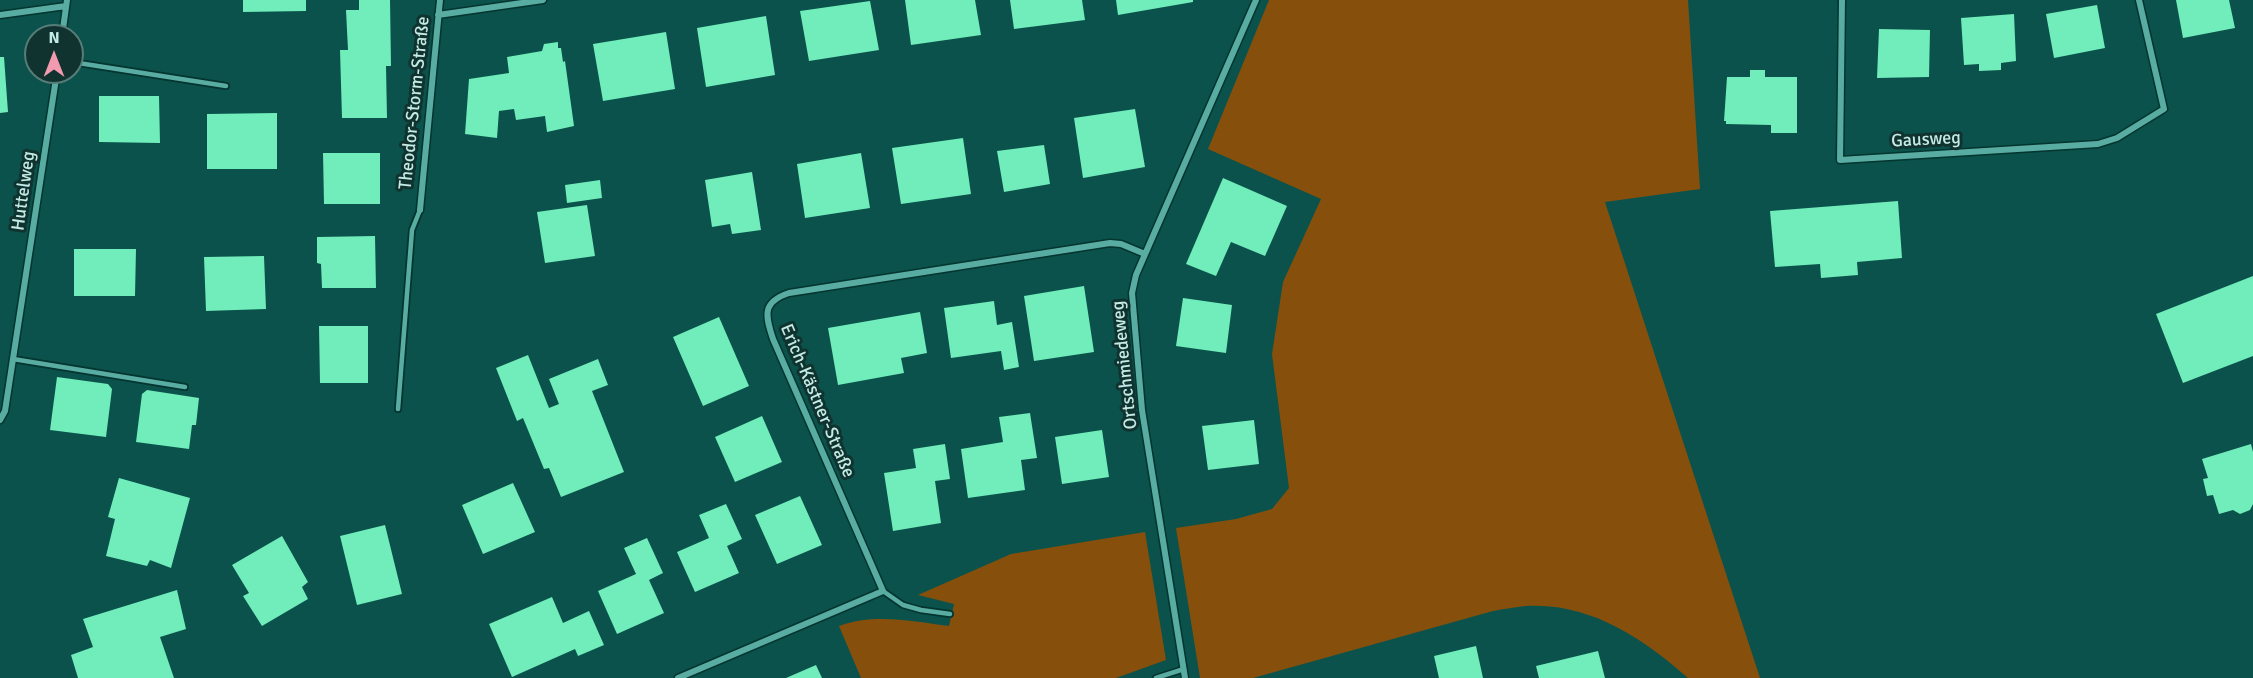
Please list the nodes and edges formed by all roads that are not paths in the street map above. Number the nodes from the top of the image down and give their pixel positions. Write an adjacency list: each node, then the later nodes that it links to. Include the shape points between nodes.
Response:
1 (440, 0): 8 (street, Theodor-Storm-Straße)
2 (543, 0): 8 (street)
3 (1256, 0): 14 (street, Ortschmiedeweg)
4 (1842, 0): 5 (street, Gausweg, via 1840,160 2098,144 2117,138 2164,109)
5 (2139, 0)
6 (67, 3): 7 (street); 9 (street)
7 (0, 15)
8 (438, 15): 13 (street, Theodor-Storm-Straße)
9 (64, 24)
10 (84, 64): 12 (lane)
11 (55, 84): 15 (street, Huttelweg)
12 (226, 86)
13 (420, 210): 17 (lane, via 412,230)
14 (1145, 254): 19 (street, Erich-Kästner-Straße, via 1110,243 789,293 770,304 766,313 773,339); 21 (street, Ortschmiedeweg, via 1132,293 1142,410)
15 (14, 359): 16 (lane); 18 (street, Huttelweg)
16 (185, 387)
17 (398, 409)
18 (0, 420)
19 (883, 591): 20 (lane, via 903,605); 22 (street)
20 (950, 614)
21 (1184, 669): 23 (lane); 24 (street, Ortschmiedeweg)
22 (678, 678)
23 (1156, 678)
24 (1185, 678)

